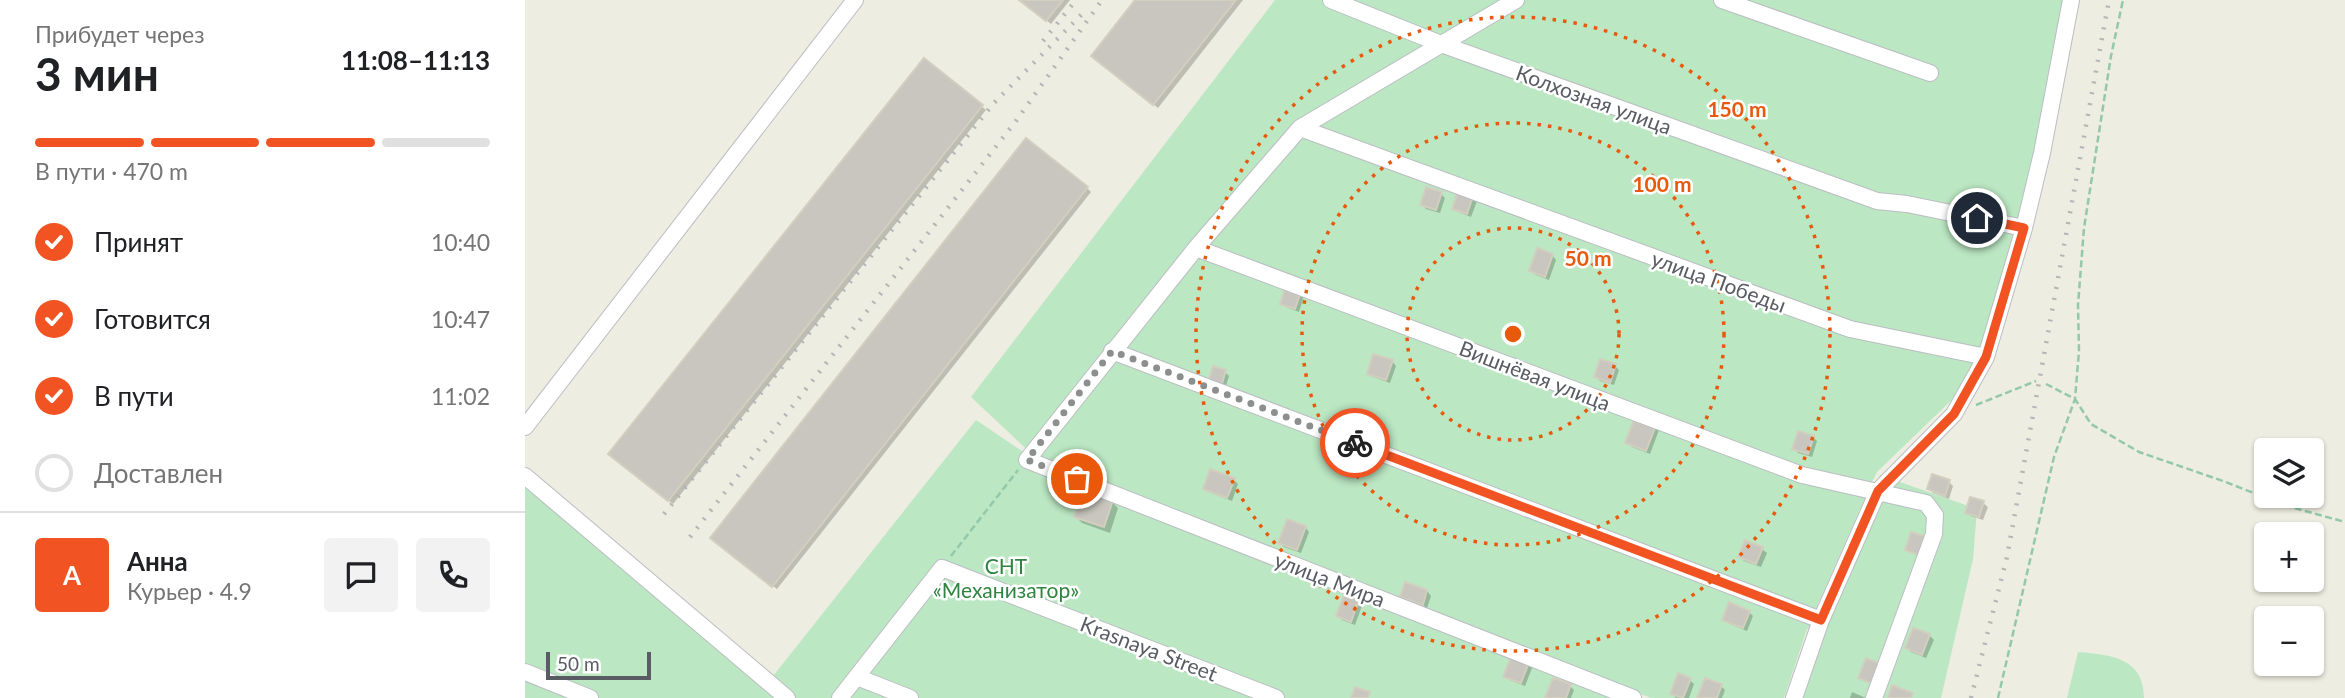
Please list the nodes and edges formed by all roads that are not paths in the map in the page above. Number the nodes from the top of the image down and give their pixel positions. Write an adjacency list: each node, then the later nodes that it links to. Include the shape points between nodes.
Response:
1 (855, 0): 13 (street)
2 (1331, 0): 6 (street, Колхозная улица)
3 (1516, 0): 6 (street)
4 (1722, 0): 7 (street)
5 (2071, 0): 9 (street)
6 (1441, 44): 8 (street); 9 (street, Колхозная улица, via 1877,201)
7 (1930, 73)
8 (1300, 128): 10 (street); 12 (street, улица Победы, via 1850,329)
9 (2024, 228): 12 (street)
10 (1196, 248): 11 (street); 15 (street, Вишнёвая улица, via 1802,475)
11 (1112, 351): 16 (street); 24 (street, улица Мира, via 1027,460)
12 (1986, 357): 15 (street, via 1954,414)
13 (525, 426)
14 (525, 477): 20 (street)
15 (1878, 491): 16 (street); 26 (street, Вишнёвая улица, via 1926,503 1935,515 1934,534)
16 (1821, 620): 25 (street)
17 (525, 672): 19 (street)
18 (857, 677): 21 (street); 22 (street); 23 (street, Krasnaya Street, via 942,568)
19 (590, 698)
20 (787, 698)
21 (840, 698)
22 (910, 698)
23 (1276, 698)
24 (1633, 698)
25 (1794, 698)
26 (1874, 698)

